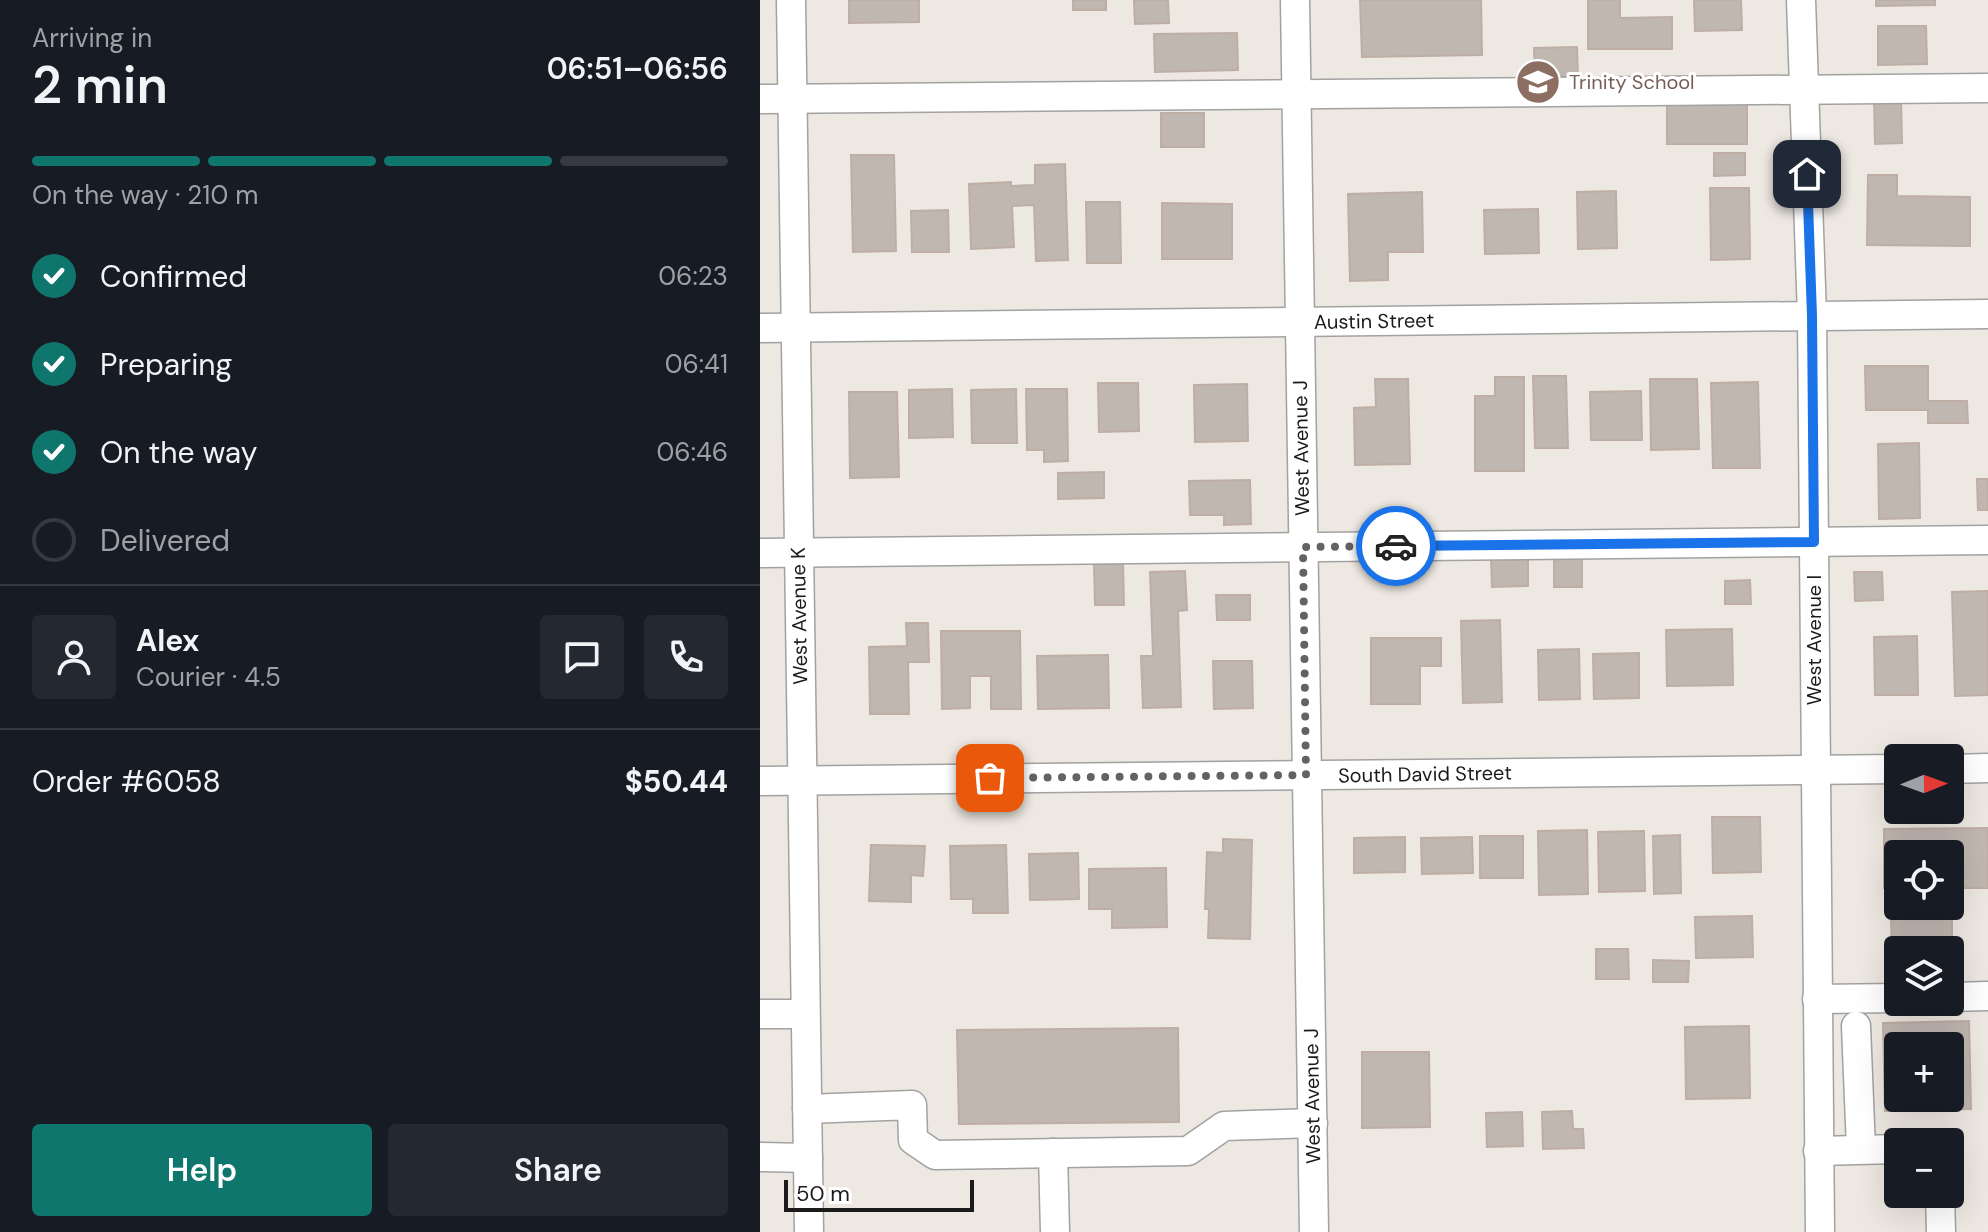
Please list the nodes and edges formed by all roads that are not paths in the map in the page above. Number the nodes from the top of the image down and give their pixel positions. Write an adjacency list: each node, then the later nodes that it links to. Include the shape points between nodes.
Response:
1 (791, 0): 7 (street, West Avenue K)
2 (1295, 0): 6 (street, West Avenue J)
3 (1801, 0): 5 (street, West Avenue I)
4 (1988, 88): 5 (street)
5 (1804, 89): 6 (street); 10 (street, West Avenue I)
6 (1296, 94): 7 (street); 11 (street, West Avenue J)
7 (792, 98): 8 (street); 13 (street, West Avenue K)
8 (760, 99)
9 (1988, 314): 10 (street, Austin Street)
10 (1812, 316): 11 (street, Austin Street); 15 (street, West Avenue I)
11 (1299, 322): 13 (street, Austin Street); 16 (street, West Avenue J)
12 (760, 328): 13 (street, Austin Street)
13 (795, 328): 18 (street, West Avenue K)
14 (1988, 540): 15 (street)
15 (1814, 542): 16 (street); 22 (street, West Avenue I)
16 (1303, 547): 18 (street); 23 (street, West Avenue J)
17 (760, 553): 18 (street)
18 (798, 553): 24 (street, West Avenue K)
19 (1988, 768): 21 (street)
20 (1884, 769): 22 (street, South David Street)
21 (1964, 769)
22 (1815, 770): 23 (street, South David Street); 29 (street, West Avenue I)
23 (1306, 775): 24 (street, South David Street); 34 (street, West Avenue J)
24 (801, 780): 25 (street, South David Street); 31 (street, West Avenue K)
25 (760, 781)
26 (1988, 996): 27 (street)
27 (1964, 997)
28 (1884, 998): 29 (street)
29 (1817, 999): 37 (street, West Avenue I)
30 (760, 1014): 31 (street)
31 (805, 1014): 33 (street, West Avenue K)
32 (1856, 1026): 35 (street)
33 (807, 1109): 38 (street, via 912,1105 913,1140 935,1155); 40 (street, West Avenue K)
34 (1313, 1123): 38 (street, via 1224,1126 1188,1151); 44 (street, West Avenue J)
35 (1861, 1149): 36 (street); 37 (street)
36 (1884, 1149)
37 (1818, 1151): 45 (street, West Avenue I)
38 (1053, 1153): 43 (street)
39 (760, 1157): 40 (street)
40 (808, 1158): 42 (street, West Avenue K)
41 (1940, 1208): 46 (street)
42 (809, 1232)
43 (1055, 1232)
44 (1314, 1232)
45 (1820, 1232)
46 (1941, 1232)

